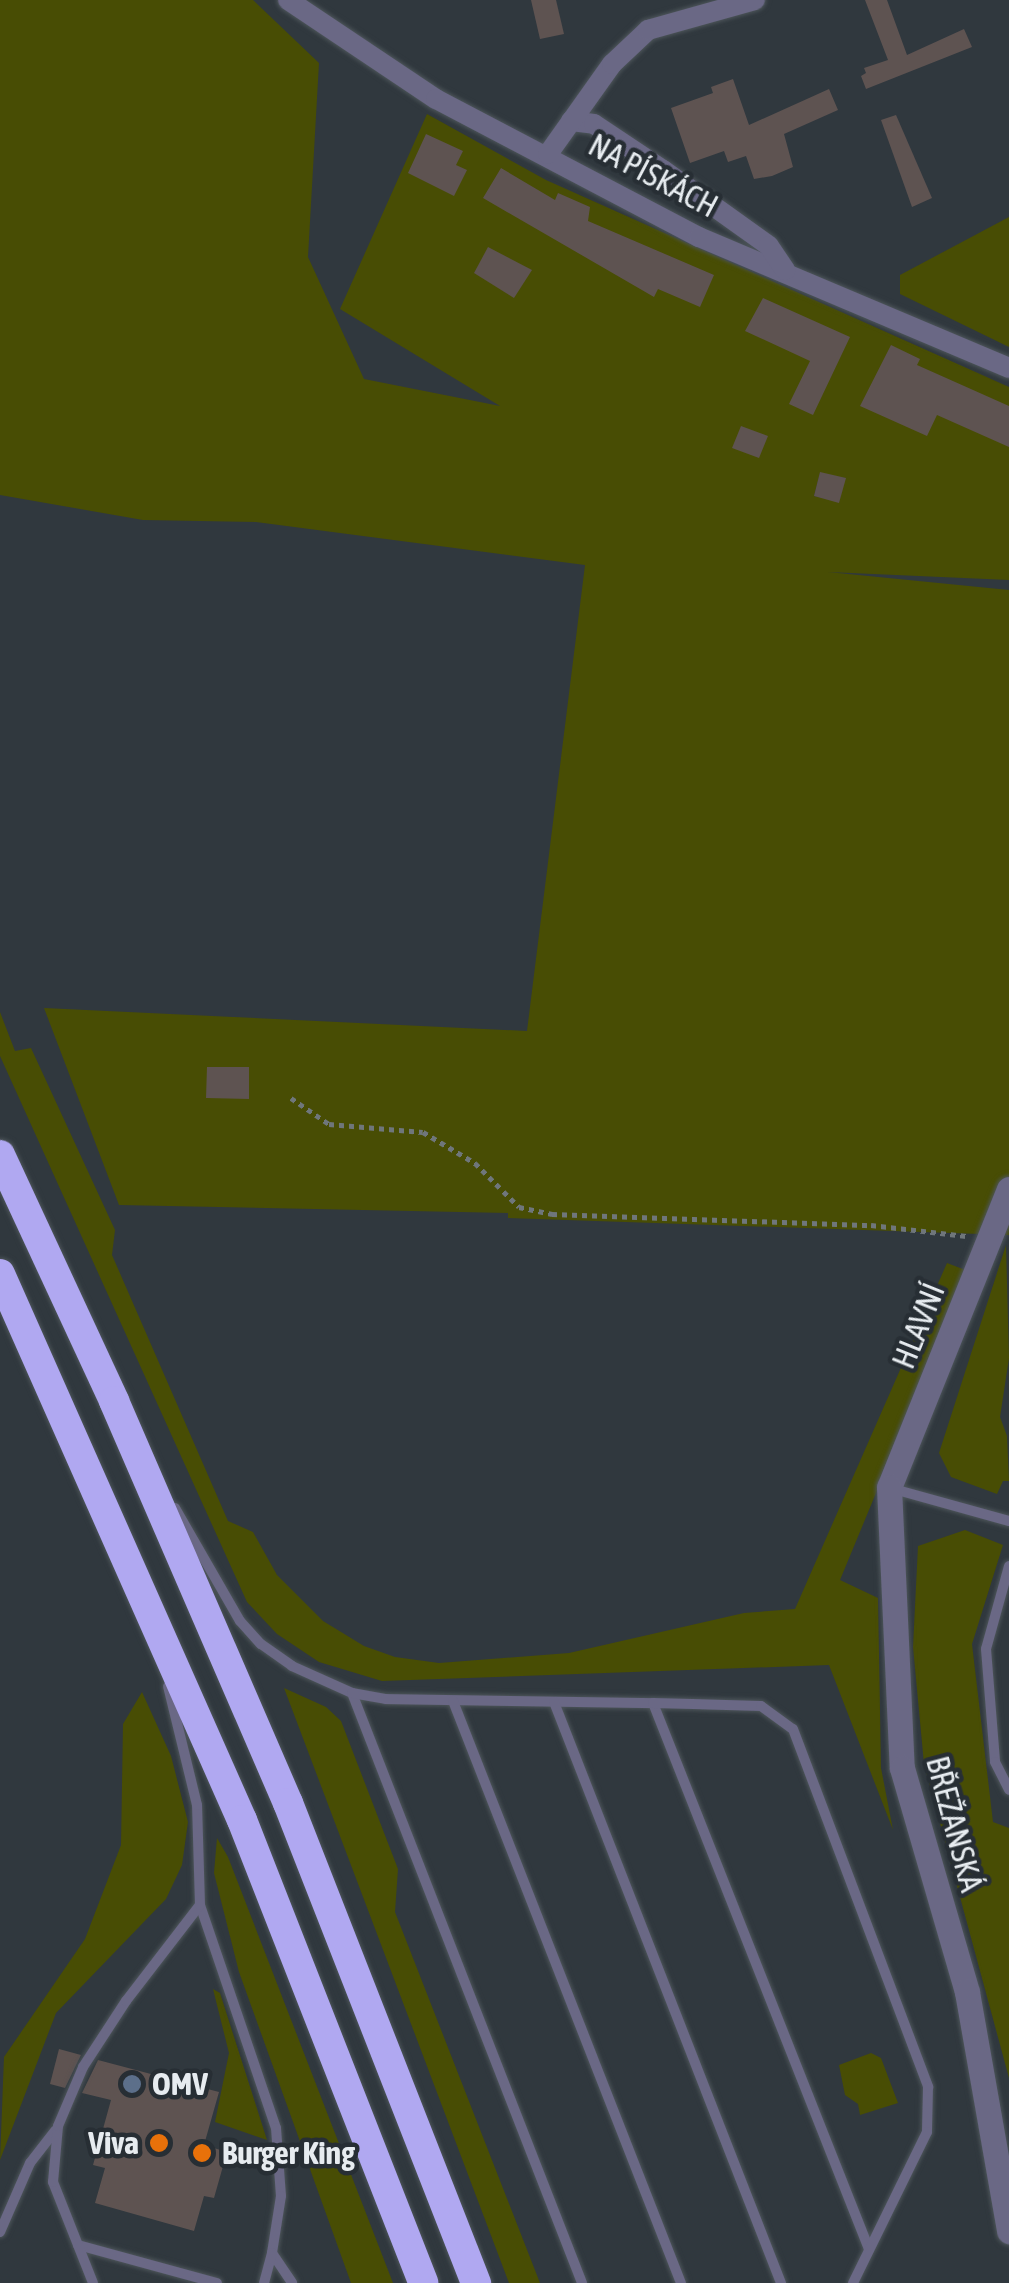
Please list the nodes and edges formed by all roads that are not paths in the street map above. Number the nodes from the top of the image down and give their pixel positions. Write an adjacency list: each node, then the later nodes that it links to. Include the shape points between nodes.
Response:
1 (288, 0): 4 (street, NA PÍSKÁCH, via 436,99)
2 (755, 0): 3 (street, via 648,30 612,64)
3 (571, 120): 4 (street); 5 (street, via 594,124 663,170 769,246)
4 (548, 154): 5 (street, NA PÍSKÁCH, via 698,236)
5 (786, 272): 6 (street, NA PÍSKÁCH)
6 (1009, 368)
7 (0, 1155): 10 (highway)
8 (1009, 1189): 11 (street, HLAVNÍ)
9 (0, 1274): 14 (highway)
10 (114, 1401): 15 (lane, via 240,1621 292,1666); 32 (highway, via 288,1803)
11 (889, 1488): 12 (lane); 22 (street, BŘEŽANSKÁ, via 902,1768 967,1992)
12 (1009, 1521)
13 (1009, 1566): 19 (lane, via 986,1649 995,1762)
14 (146, 1598): 20 (lane, via 197,1805); 31 (highway, via 249,1838)
15 (352, 1693): 16 (lane); 33 (lane)
16 (453, 1701): 17 (lane); 34 (lane)
17 (554, 1702): 18 (lane); 35 (lane)
18 (653, 1703): 25 (lane); 25 (lane, via 762,1706 800,1742 928,2087 927,2132)
19 (1009, 1790)
20 (200, 1905): 21 (lane, via 83,2067); 26 (lane, via 276,2128 281,2196)
21 (58, 2126): 23 (lane, via 30,2163); 24 (lane, via 54,2182)
22 (1009, 2231)
23 (0, 2232)
24 (78, 2245): 27 (lane); 28 (lane)
25 (869, 2248): 36 (lane)
26 (272, 2252): 29 (lane); 30 (lane)
27 (93, 2283)
28 (217, 2283)
29 (264, 2283)
30 (292, 2283)
31 (423, 2283)
32 (476, 2283)
33 (582, 2283)
34 (681, 2283)
35 (781, 2283)
36 (853, 2283)

